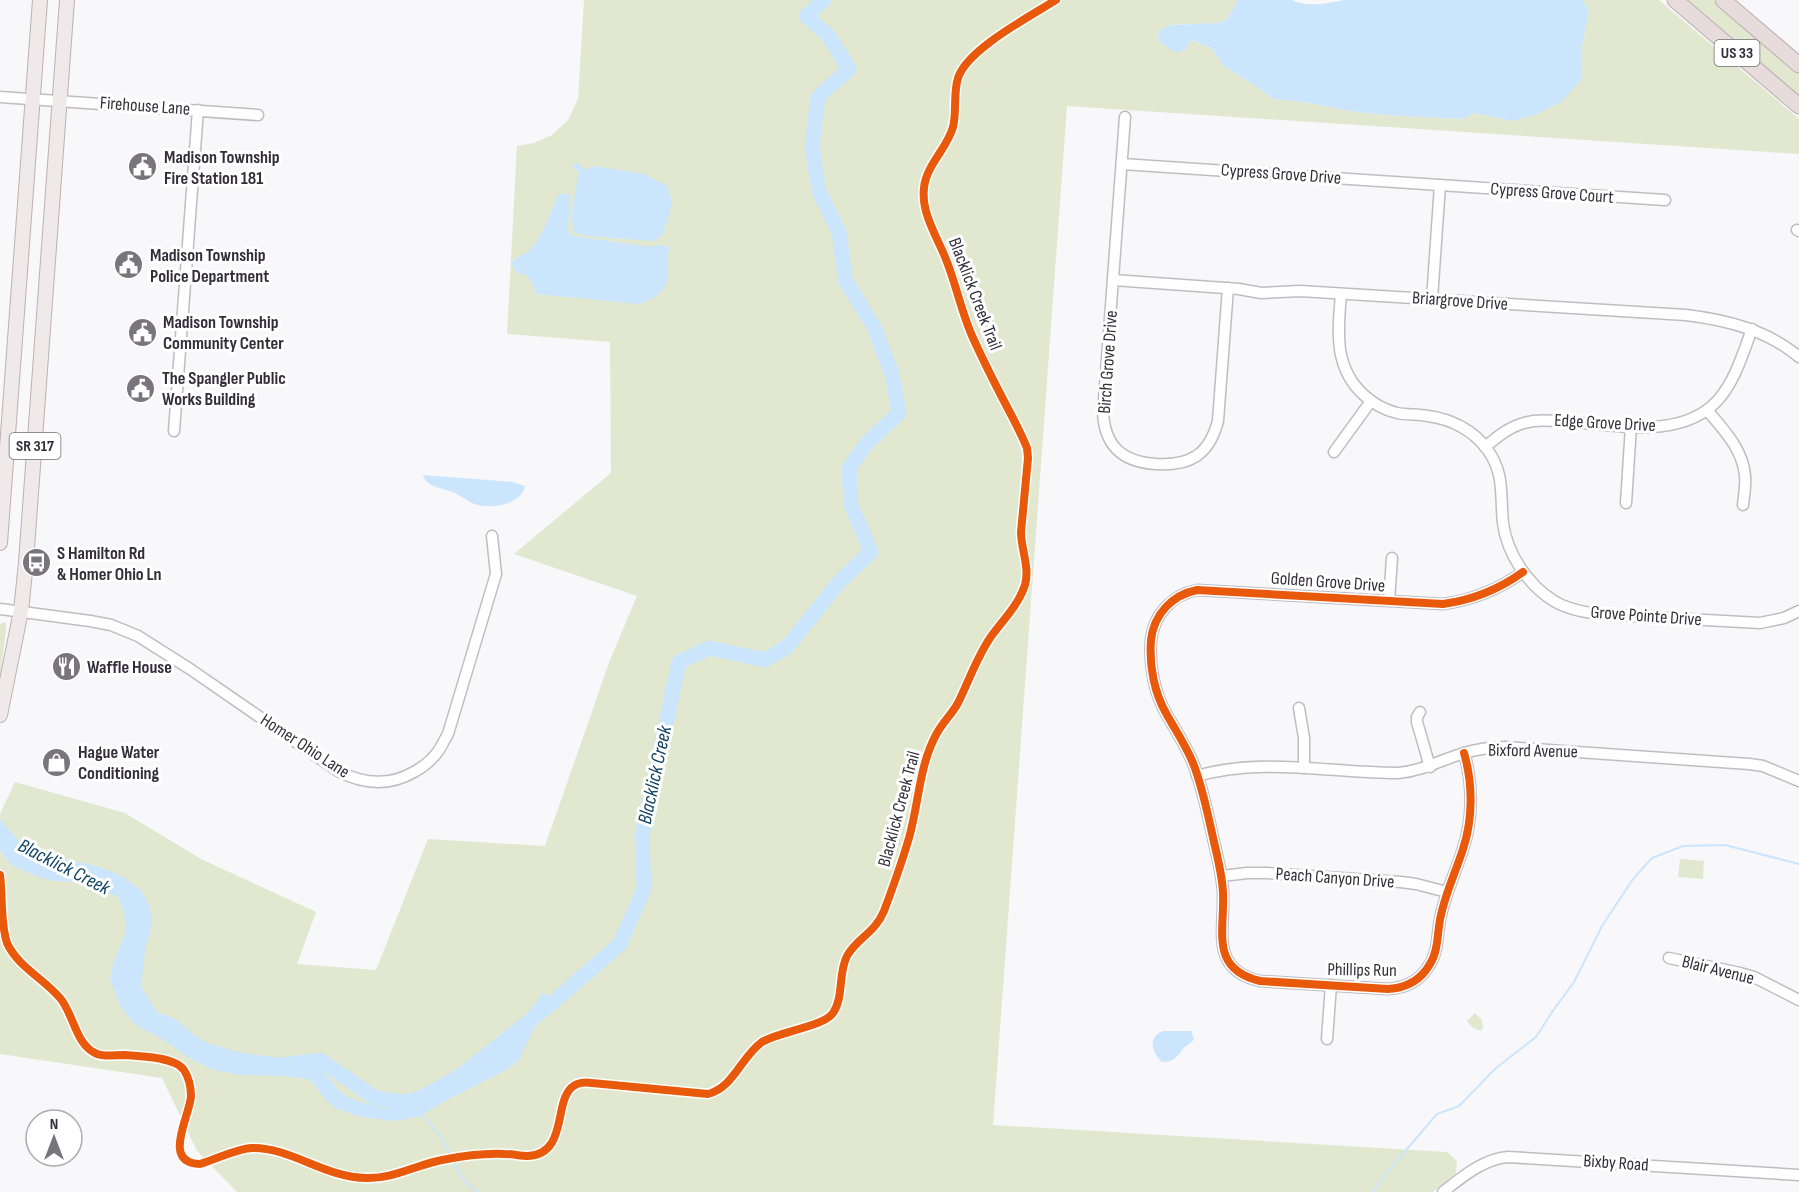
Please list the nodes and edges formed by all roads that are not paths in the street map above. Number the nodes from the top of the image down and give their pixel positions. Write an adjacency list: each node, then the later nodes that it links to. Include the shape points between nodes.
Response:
1 (40, 0): 7 (main road, SR 317)
2 (67, 0): 8 (main road, SR 317)
3 (1675, 0): 9 (highway, US 33)
4 (1723, 0): 5 (highway, US 33)
5 (1799, 65)
6 (0, 97): 7 (street, Firehouse Lane)
7 (33, 99): 8 (street, Firehouse Lane); 31 (main road, SR 317)
8 (59, 100): 10 (street, Firehouse Lane); 37 (main road, SR 317)
9 (1799, 106)
10 (198, 110): 11 (street, Firehouse Lane); 25 (street)
11 (258, 115)
12 (1125, 117): 13 (street, Birch Grove Drive)
13 (1122, 164): 14 (street, Cypress Grove Drive); 16 (street, Birch Grove Drive)
14 (1440, 185): 15 (street, Cypress Grove Court); 19 (street)
15 (1665, 200)
16 (1113, 280): 17 (street, Briargrove Drive); 17 (street, Birch Grove Drive, via 1105,431 1124,456 1167,465 1191,460 1215,433)
17 (1228, 288): 18 (street, Briargrove Drive)
18 (1341, 294): 19 (street, Briargrove Drive); 22 (street, Grove Pointe Drive, via 1340,356 1350,378)
19 (1432, 299): 20 (street, Briargrove Drive, via 1686,315)
20 (1752, 329): 21 (street, Briargrove Drive); 23 (street, Edge Grove Drive, via 1728,387)
21 (1799, 357)
22 (1371, 401): 26 (street, Grove Pointe Drive, via 1397,413 1446,419); 27 (street)
23 (1707, 410): 24 (street, Edge Grove Drive, via 1675,424); 29 (street, via 1742,459)
24 (1631, 426): 26 (street, Edge Grove Drive, via 1530,422 1507,430); 28 (street)
25 (174, 430)
26 (1485, 447): 33 (street, Grove Pointe Drive, via 1500,474 1504,530)
27 (1334, 452)
28 (1626, 503)
29 (1743, 505)
30 (492, 536): 37 (street, Homer Ohio Lane, via 496,574 448,734 425,765 387,783 362,781 338,771 138,636 111,625)
31 (0, 543)
32 (1392, 558): 34 (street)
33 (1523, 572): 34 (street, Golden Grove Drive, via 1472,599 1430,604); 36 (street, Grove Pointe Drive, via 1556,602 1598,614 1760,623)
34 (1389, 601): 44 (street, Golden Grove Drive, via 1197,590 1181,595 1165,607 1151,641 1152,671 1156,691)
35 (0, 609): 37 (street, Homer Ohio Lane)
36 (1799, 610)
37 (21, 611): 40 (main road, SR 317)
38 (1299, 708): 43 (street)
39 (1420, 712): 42 (street, via 1417,722)
40 (0, 716)
41 (1464, 753): 42 (street, Bixford Avenue); 45 (street, Bixford Avenue, via 1517,747 1749,764); 47 (street, Phillips Run, via 1470,781 1469,819)
42 (1430, 767): 43 (street, Bixford Avenue, via 1398,773)
43 (1304, 768): 44 (street, Bixford Avenue, via 1244,766)
44 (1197, 776): 46 (street)
45 (1799, 781)
46 (1222, 876): 47 (street, Peach Canyon Drive, via 1267,873 1401,882); 49 (street, Phillips Run, via 1222,944 1236,971 1260,981)
47 (1447, 892): 49 (street, Phillips Run, via 1432,961 1418,978 1394,988)
48 (1669, 958): 50 (street, Blair Avenue, via 1754,977)
49 (1331, 985): 51 (street)
50 (1799, 1000)
51 (1327, 1039)
52 (1799, 1175): 53 (street, Bixby Road, via 1508,1157 1488,1162)
53 (1443, 1192)

